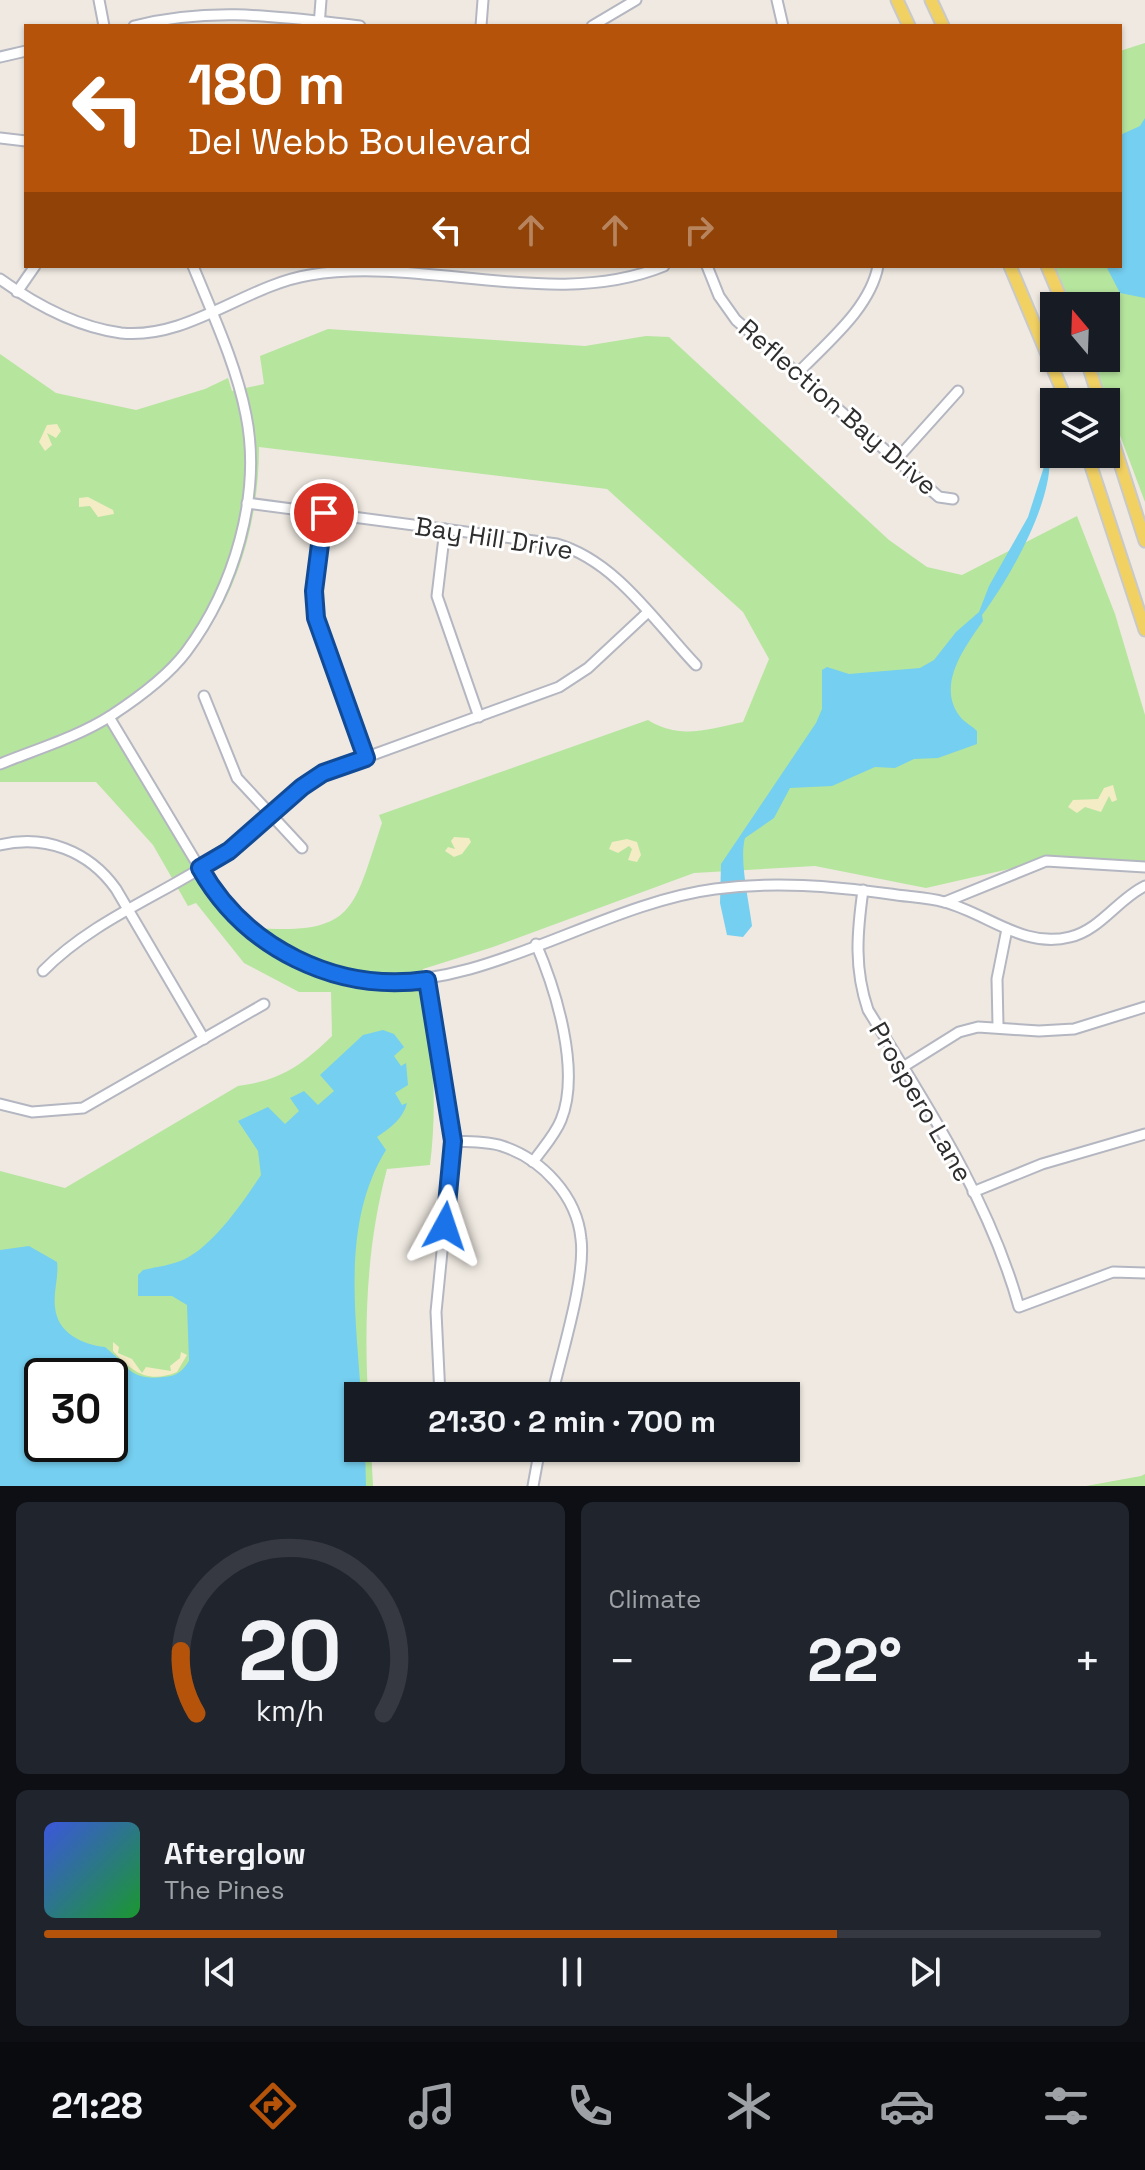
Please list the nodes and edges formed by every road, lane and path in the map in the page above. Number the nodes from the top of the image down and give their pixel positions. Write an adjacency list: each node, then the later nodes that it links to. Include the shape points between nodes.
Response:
1 (99, 0): 8 (street)
2 (321, 0): 10 (street)
3 (483, 0): 11 (street)
4 (636, 0): 12 (street)
5 (777, 0): 13 (street)
6 (897, 0): 14 (main road)
7 (931, 0): 15 (main road)
8 (104, 24)
9 (145, 24): 10 (street, via 241,12)
10 (319, 24)
11 (481, 24)
12 (595, 24)
13 (783, 24)
14 (908, 24)
15 (942, 24)
16 (24, 51): 17 (street)
17 (0, 57)
18 (0, 138): 19 (street)
19 (24, 141)
20 (34, 268): 30 (street)
21 (194, 268): 32 (street)
22 (659, 268): 28 (street, via 633,278 569,285)
23 (708, 268): 33 (street, Reflection Bay Drive, via 736,320)
24 (877, 268): 33 (street, via 856,310)
25 (1011, 268): 34 (main road)
26 (1048, 268): 31 (main road)
27 (327, 269): 28 (street); 32 (street)
28 (431, 271)
29 (0, 279): 30 (street)
30 (17, 292): 32 (street, via 58,314 119,333 171,328)
31 (1058, 292)
32 (211, 311): 40 (street, via 247,418)
33 (797, 374): 36 (street, Reflection Bay Drive)
34 (1061, 388)
35 (958, 391): 36 (street)
36 (896, 460): 39 (street, Reflection Bay Drive, via 939,497)
37 (1120, 463): 43 (main road)
38 (1092, 468): 45 (main road)
39 (953, 499)
40 (247, 503): 41 (street, Bay Hill Drive); 48 (street, via 223,588 185,653)
41 (324, 513): 42 (street, Bay Hill Drive); 50 (street, via 314,591 316,618)
42 (445, 529): 44 (street, Bay Hill Drive, via 583,552); 49 (street, via 437,596)
43 (1145, 541)
44 (647, 613): 46 (street, Bay Hill Drive); 49 (street, via 588,668 559,687)
45 (1145, 630)
46 (696, 665)
47 (204, 696): 52 (street, via 237,778)
48 (109, 717): 51 (street); 56 (street)
49 (479, 717): 50 (street)
50 (366, 758): 52 (street, via 323,773)
51 (0, 764)
52 (271, 815): 54 (street); 56 (street)
53 (0, 845): 60 (street, via 39,842 74,852 104,874)
54 (302, 848)
55 (1145, 867): 59 (street, via 1046,861)
56 (200, 868): 60 (street); 64 (street, via 217,897 251,932 324,972 370,980)
57 (1145, 886): 61 (street, via 1072,937 1025,937)
58 (863, 890): 59 (street); 62 (street, via 809,884 711,889 633,907); 69 (street, Prospero Lane, via 855,941 860,988)
59 (945, 902): 61 (street)
60 (129, 910): 63 (street, via 80,938); 68 (street)
61 (1007, 929): 67 (street, via 997,979)
62 (536, 944): 64 (street); 73 (street, via 558,1006 567,1092 561,1121)
63 (43, 971)
64 (427, 980): 72 (street)
65 (264, 1004): 68 (street)
66 (1145, 1007): 67 (street, via 1074,1029)
67 (998, 1025): 69 (street, via 959,1032)
68 (204, 1039): 70 (street, via 83,1108 32,1112)
69 (903, 1067): 74 (street, Prospero Lane)
70 (0, 1104)
71 (1145, 1134): 74 (street, via 1042,1164)
72 (453, 1141): 73 (street, via 498,1145); 76 (street, via 436,1312)
73 (533, 1162): 77 (street, via 555,1181 574,1209 582,1240)
74 (973, 1192): 75 (street, Prospero Lane, via 1019,1307 1113,1272)
75 (1145, 1273)
76 (439, 1382)
77 (555, 1382)
78 (537, 1462): 79 (street)
79 (533, 1486)

